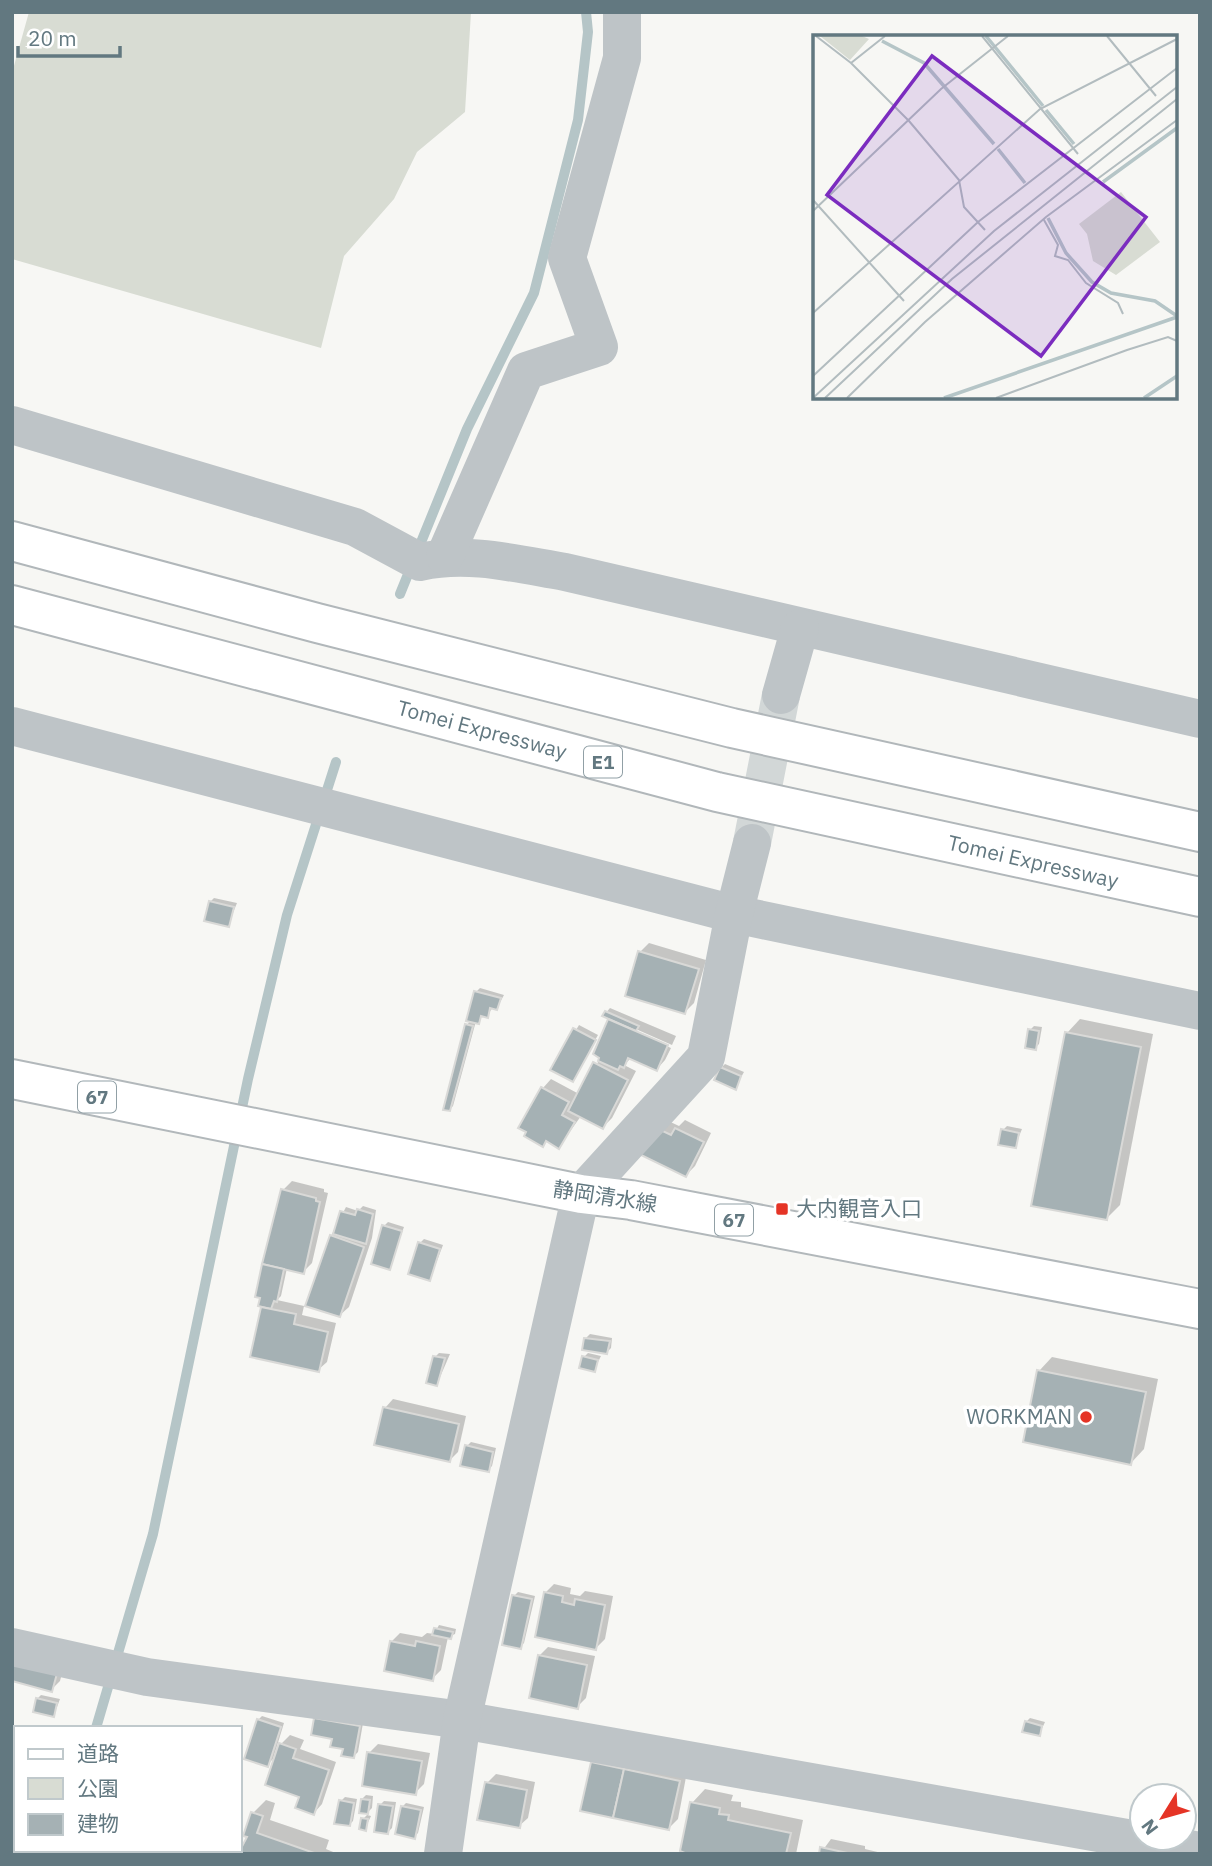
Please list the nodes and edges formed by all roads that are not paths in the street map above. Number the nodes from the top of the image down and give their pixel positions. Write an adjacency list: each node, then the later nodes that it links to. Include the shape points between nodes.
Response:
1 (621, 12): 4 (street, via 622,58 567,258 598,347 526,371)
2 (12, 425): 4 (street, via 355,527)
3 (12, 541): 10 (main road, via 732,728)
4 (432, 559): 6 (street, via 483,559 565,572)
5 (12, 605): 12 (main road, Tomei Expressway / E1, via 717,792)
6 (800, 628): 7 (street); 8 (street)
7 (781, 695)
8 (1200, 719)
9 (12, 726): 13 (street)
10 (1200, 832)
11 (752, 842): 13 (street)
12 (1200, 897)
13 (734, 914): 14 (street); 16 (street, via 706,1057)
14 (1200, 1011)
15 (12, 1079): 16 (main road, 静岡清水線 / 67)
16 (581, 1194): 17 (main road, 静岡清水線 / 67); 19 (street)
17 (1200, 1309)
18 (12, 1647): 19 (street, via 146,1677)
19 (462, 1720): 20 (street); 21 (street)
20 (1200, 1851)
21 (443, 1854)

